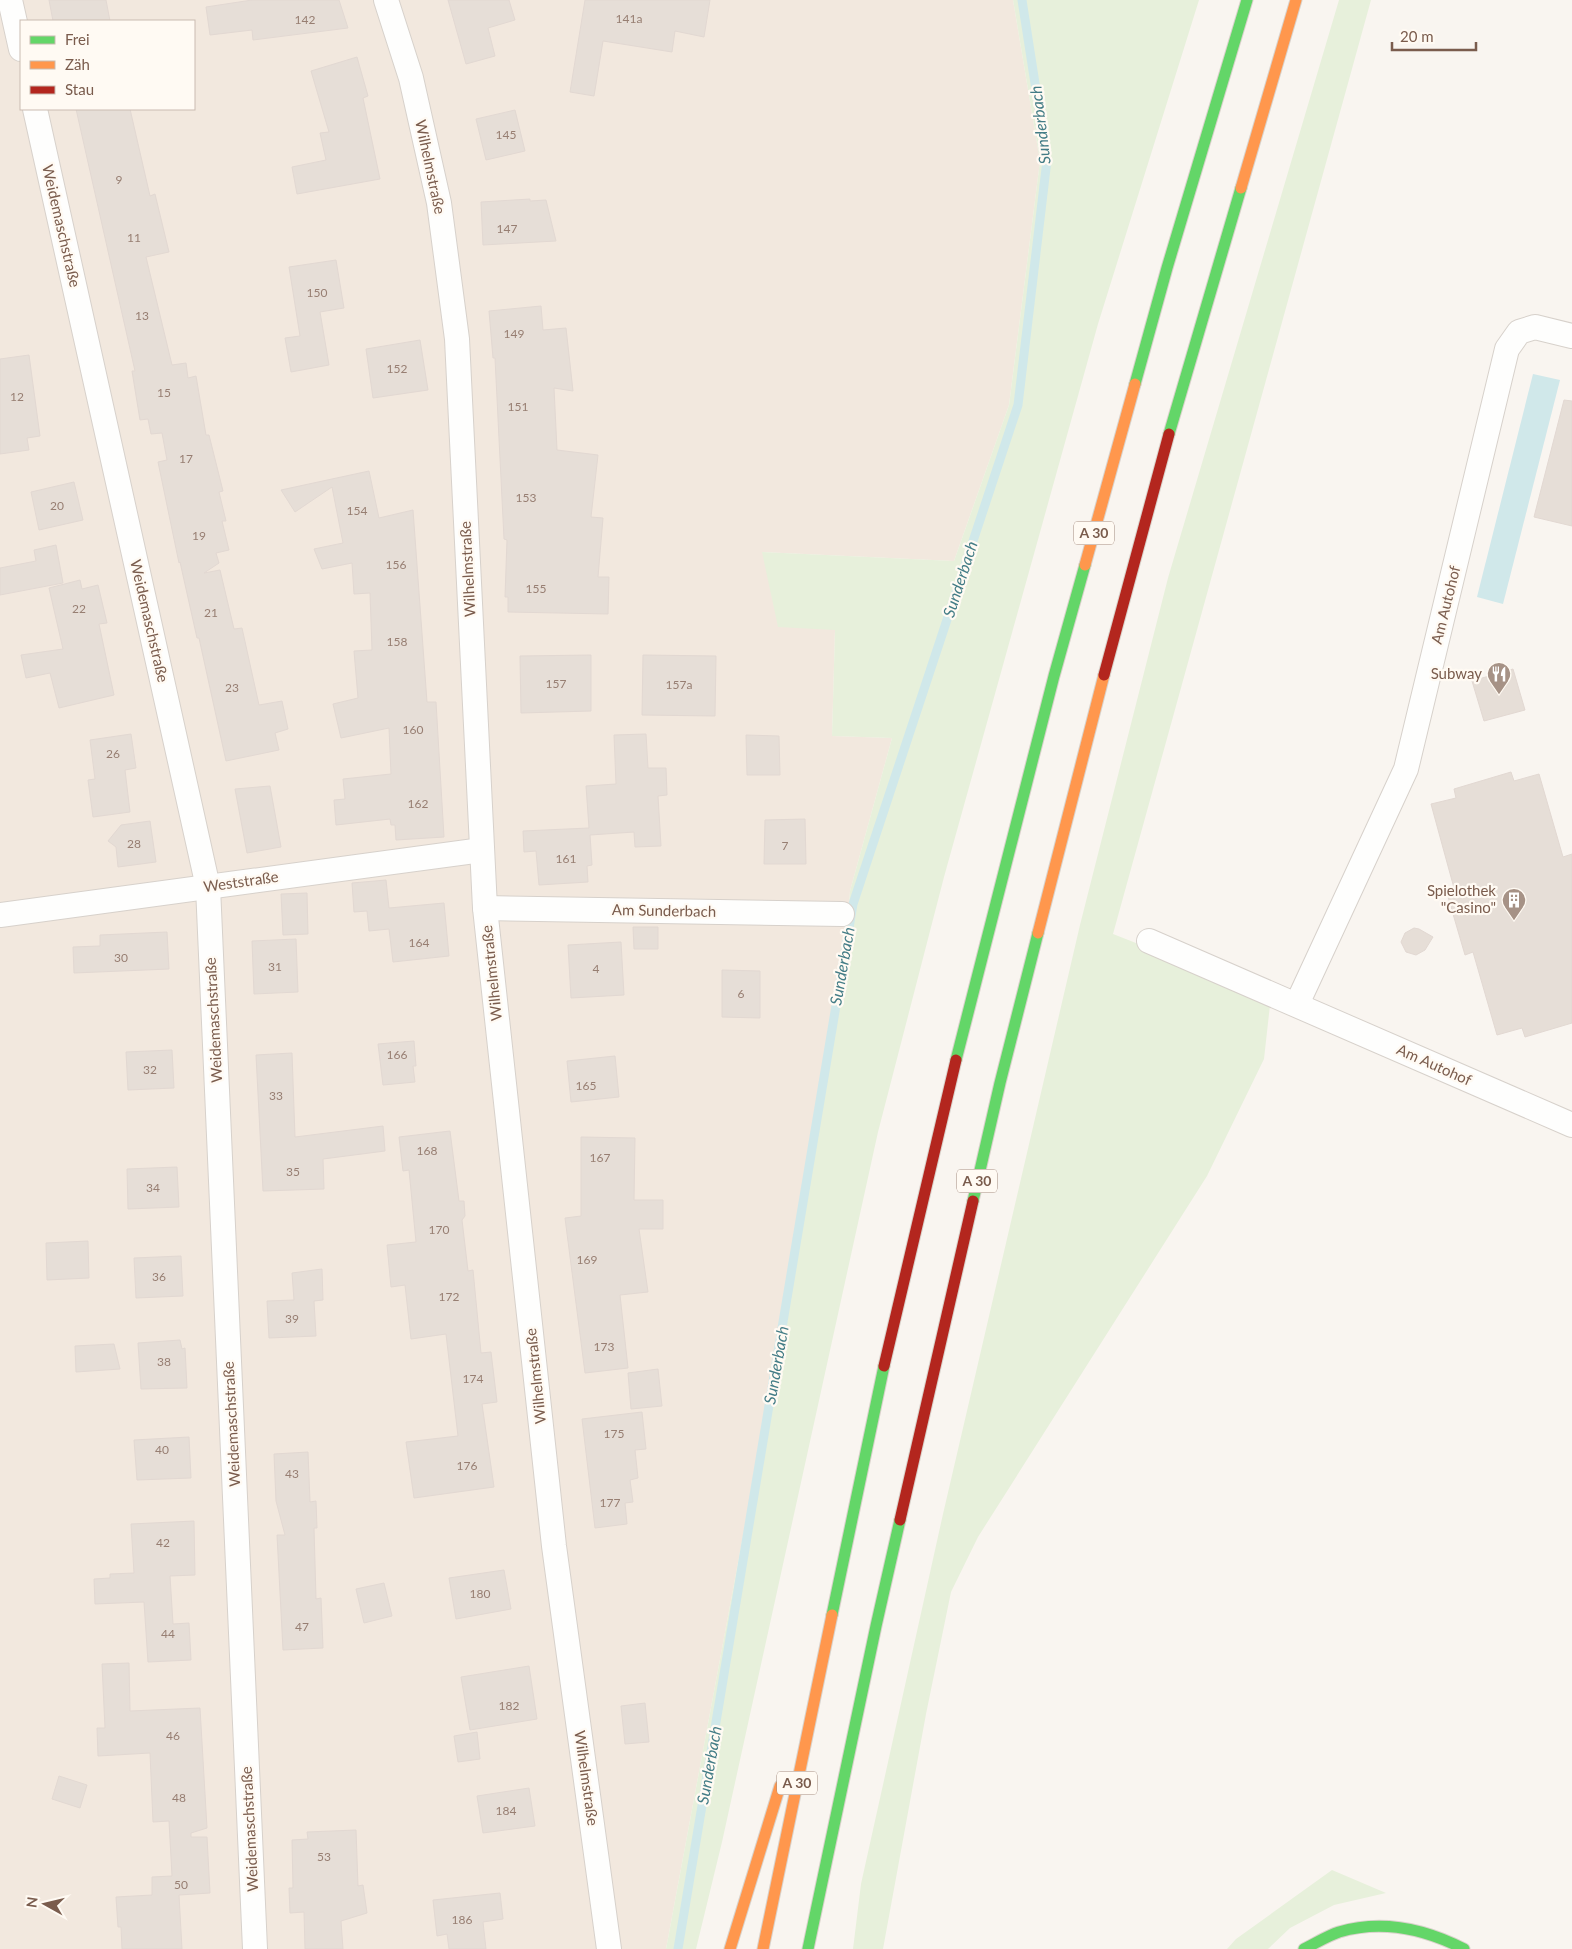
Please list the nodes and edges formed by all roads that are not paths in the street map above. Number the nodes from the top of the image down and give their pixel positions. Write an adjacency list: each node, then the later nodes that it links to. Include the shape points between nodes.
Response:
1 (10, 0): 5 (street)
2 (386, 0): 8 (street, Wilhelmstraße, via 411,78 439,203 457,339)
3 (1247, 0): 16 (main road, A 30, via 1167,268 1054,676 890,1337)
4 (1296, 0): 23 (main road, A 30, via 1170,429 1000,1084 880,1607)
5 (20, 45)
6 (34, 110): 9 (street, Weidemaschstraße)
7 (1572, 336): 14 (street, Am Autohof, via 1535,328 1519,332 1507,349 1406,769)
8 (482, 850): 9 (street, Weststraße); 10 (street, Wilhelmstraße)
9 (208, 887): 12 (street, Weststraße); 19 (street, Weidemaschstraße)
10 (485, 908): 11 (street, Am Sunderbach); 20 (street, Wilhelmstraße, via 554,1546)
11 (842, 914)
12 (0, 915)
13 (1149, 941): 14 (street, Am Autohof)
14 (1297, 1004): 15 (street, Am Autohof)
15 (1572, 1125)
16 (831, 1617): 17 (main road); 22 (main road, A 30)
17 (796, 1731)
18 (782, 1778): 21 (main road)
19 (255, 1949)
20 (609, 1949)
21 (730, 1949)
22 (763, 1949)
23 (808, 1949)
24 (1304, 1949): 25 (main road, via 1339,1932 1379,1926 1416,1929)
25 (1464, 1949)

